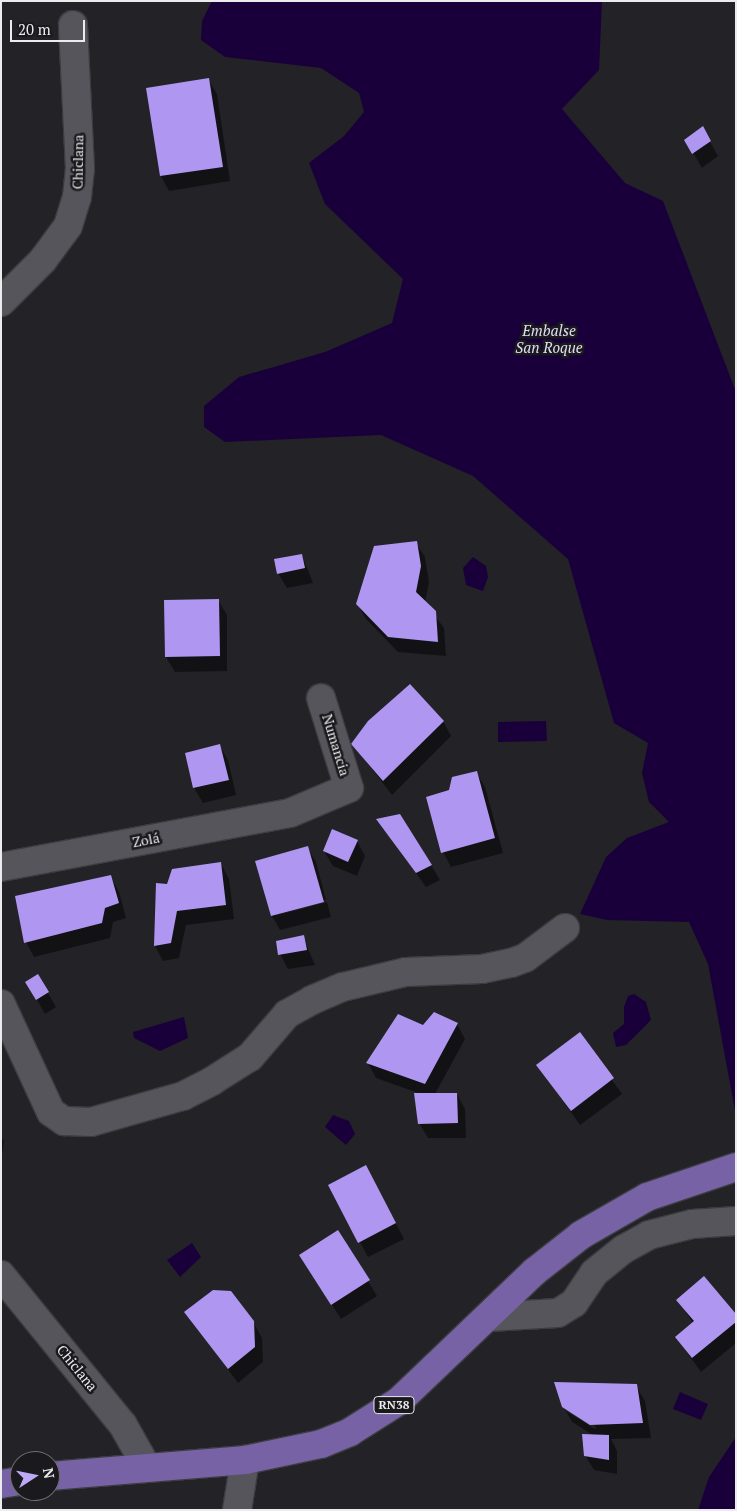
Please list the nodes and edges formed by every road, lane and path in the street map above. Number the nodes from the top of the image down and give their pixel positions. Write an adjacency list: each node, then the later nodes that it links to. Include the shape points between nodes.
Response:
1 (73, 25): 2 (street, Chiclana, via 80,169 77,197 68,226 43,260)
2 (1, 302)
3 (322, 698): 4 (street, Numancia, via 349,788)
4 (290, 813): 5 (street, Zolá)
5 (1, 867)
6 (564, 928): 7 (street, via 525,958 511,963 482,969 406,972 343,987 288,1014 250,1057 212,1082 183,1096 91,1122 64,1121 51,1112)
7 (1, 1004)
8 (736, 1167): 11 (main road, RN38, via 625,1208 581,1234 555,1253)
9 (736, 1220): 11 (street, via 692,1224 649,1235 624,1249 594,1273 574,1303 558,1313)
10 (1, 1275): 13 (street, Chiclana, via 123,1426)
11 (489, 1317): 12 (main road, RN38, via 418,1384 376,1417 321,1444)
12 (245, 1460): 13 (main road, RN38); 15 (street)
13 (146, 1466): 14 (main road, RN38)
14 (60, 1475)
15 (237, 1510)

